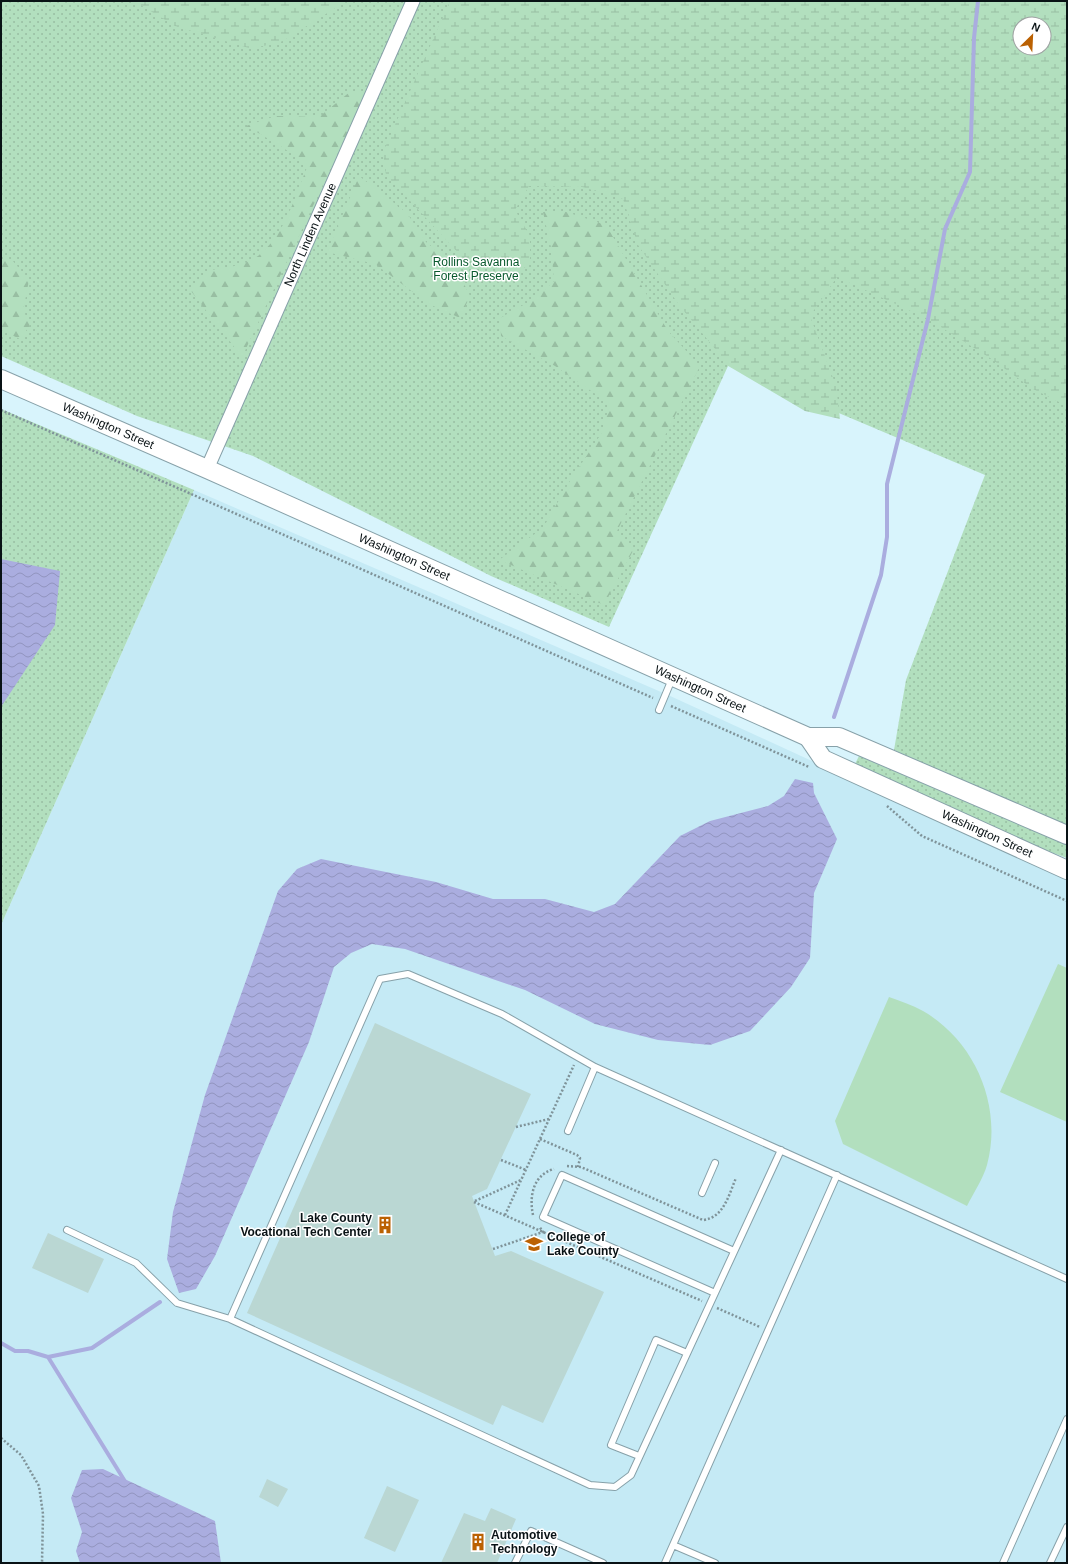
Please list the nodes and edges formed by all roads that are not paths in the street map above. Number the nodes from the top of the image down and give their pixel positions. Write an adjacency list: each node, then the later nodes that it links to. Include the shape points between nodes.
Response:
1 (413, 1): 3 (street, North Linden Avenue)
2 (1, 378): 3 (main road, Washington Street)
3 (207, 468): 4 (main road, Washington Street)
4 (673, 677): 5 (lane); 6 (main road, Washington Street)
5 (659, 710)
6 (808, 737): 7 (main road, Washington Street, via 839,736); 8 (main road, Washington Street, via 823,759)
7 (1067, 835)
8 (1067, 870)
9 (595, 1066): 10 (lane); 11 (lane); 19 (lane, via 502,1014 408,974 380,979)
10 (568, 1131)
11 (781, 1150): 13 (lane); 16 (lane)
12 (715, 1163): 14 (lane)
13 (837, 1175): 17 (lane); 24 (lane)
14 (702, 1193)
15 (67, 1230): 19 (lane, via 136,1263 177,1303)
16 (734, 1251): 18 (lane); 18 (lane, via 562,1175 544,1217)
17 (1067, 1279)
18 (715, 1293): 20 (lane)
19 (230, 1319): 22 (lane, via 590,1485 615,1487 631,1475)
20 (687, 1353): 22 (lane); 22 (lane, via 656,1340 611,1445)
21 (1067, 1419): 29 (lane)
22 (639, 1456)
23 (1067, 1527): 30 (lane)
24 (673, 1544): 27 (lane); 28 (lane)
25 (515, 1563): 26 (lane, via 530,1531)
26 (603, 1563)
27 (665, 1563)
28 (715, 1563)
29 (1003, 1563)
30 (1050, 1563)

